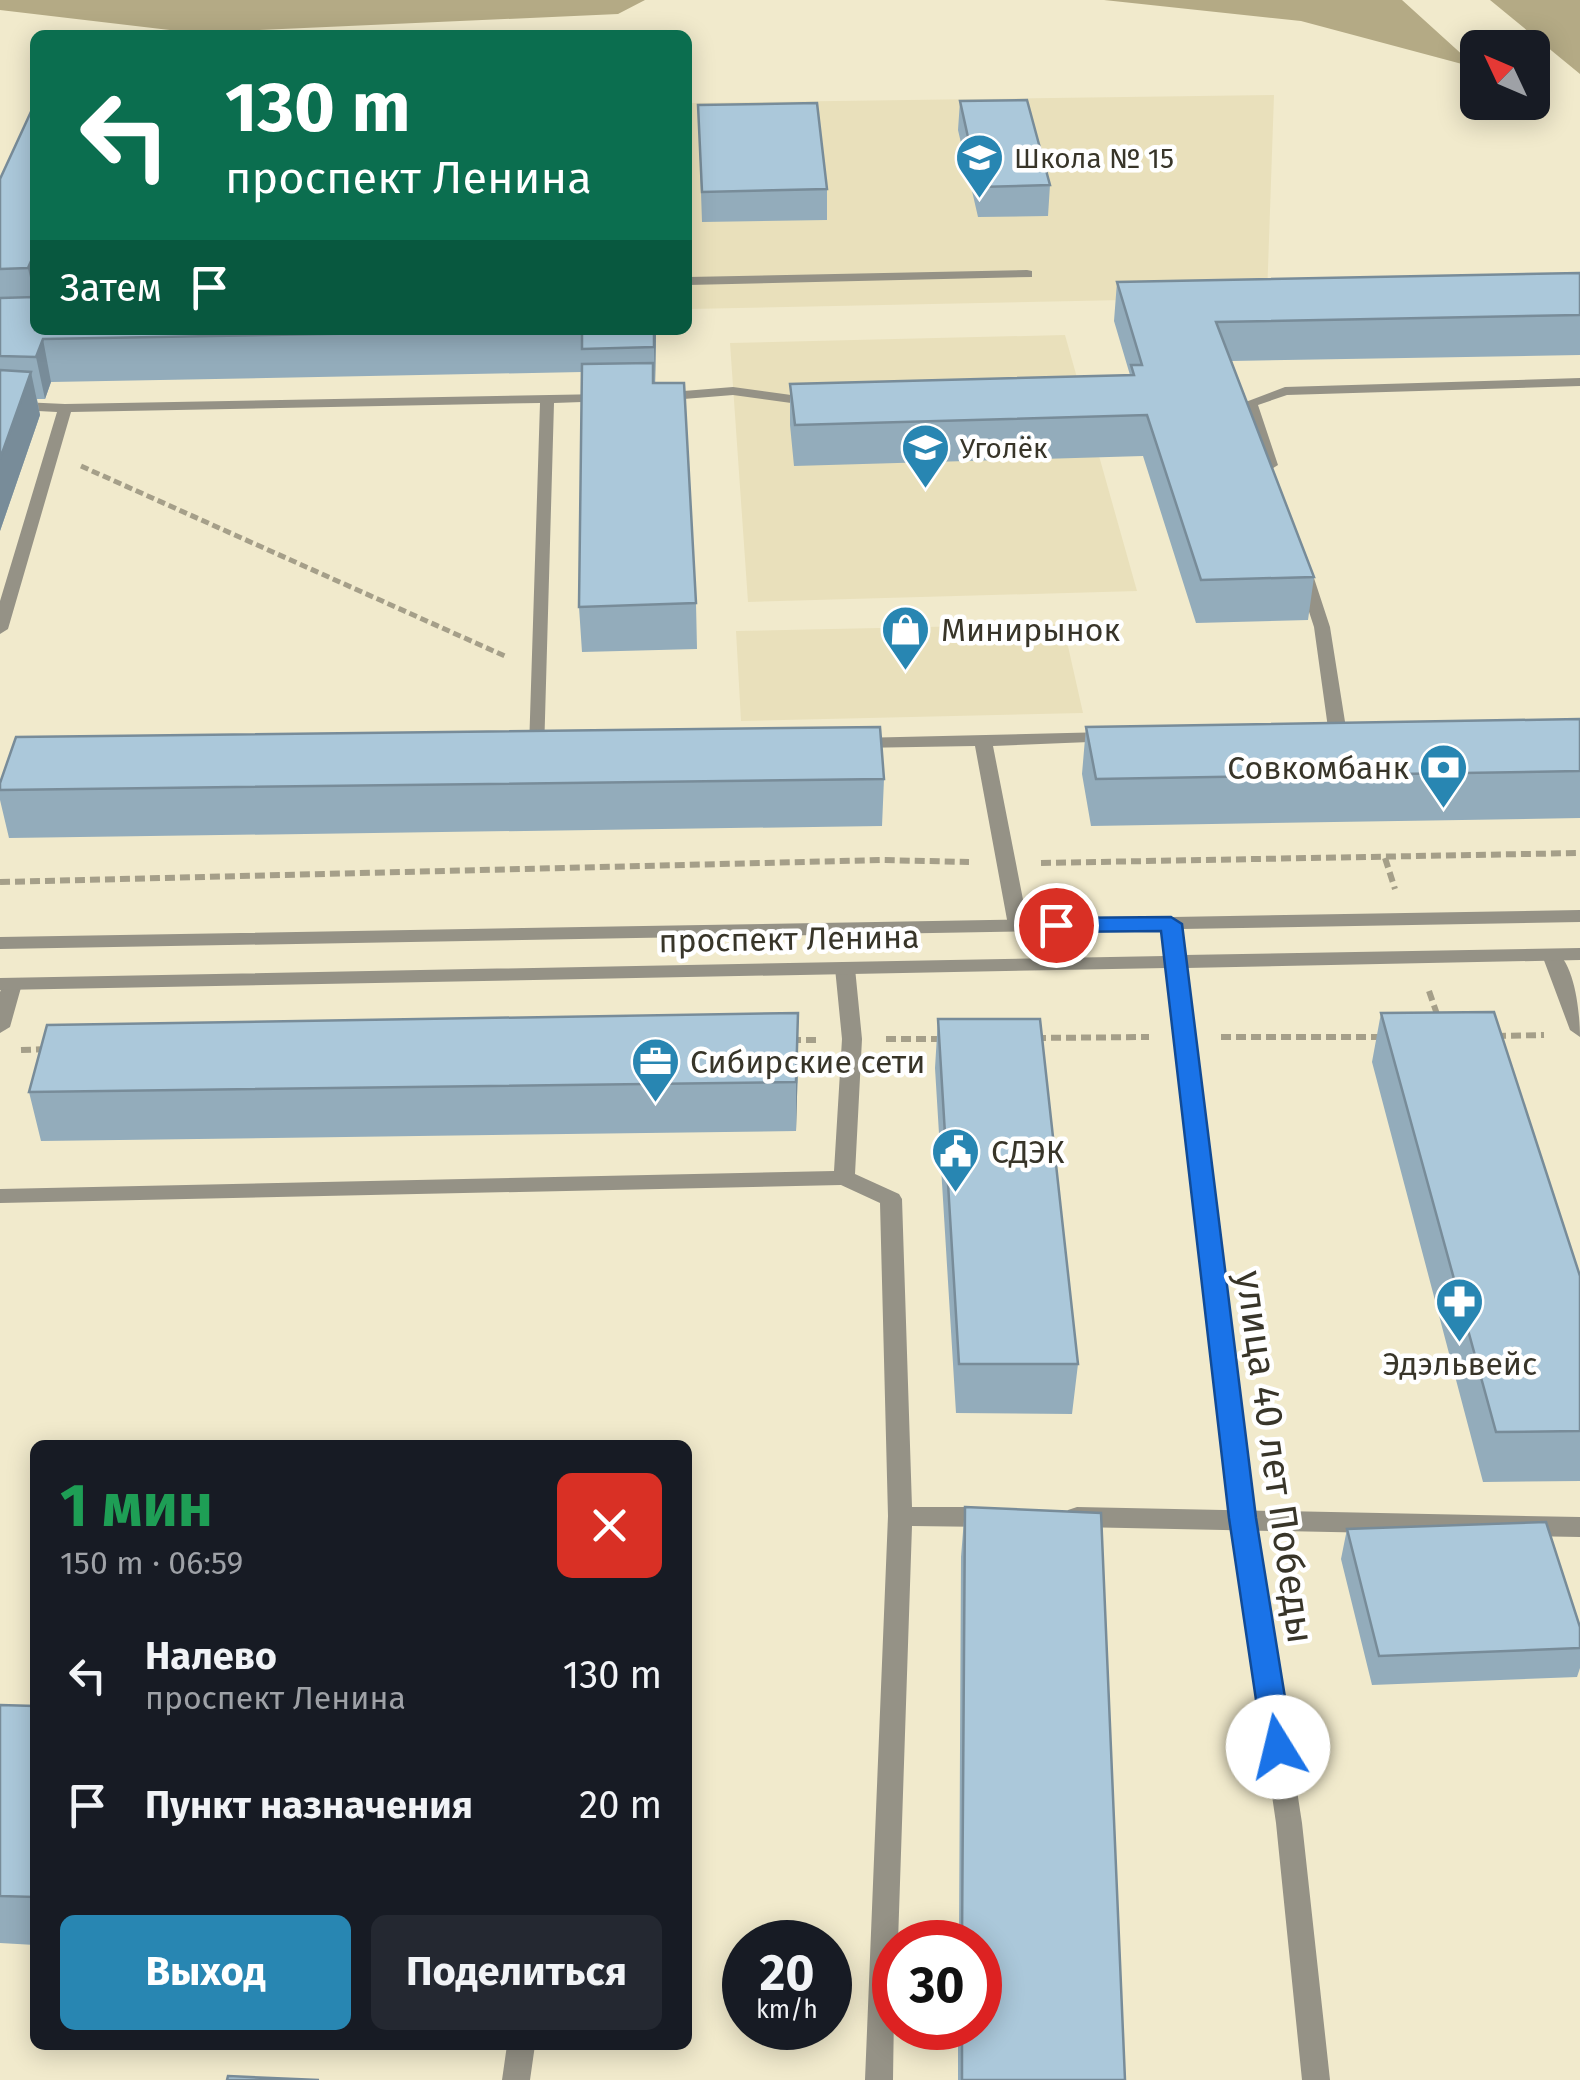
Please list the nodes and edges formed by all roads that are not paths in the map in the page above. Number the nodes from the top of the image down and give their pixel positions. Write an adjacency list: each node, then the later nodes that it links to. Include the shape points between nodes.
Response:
1 (1027, 274): 2 (street)
2 (692, 280)
3 (1580, 382): 10 (street, via 1285,391 1250,402)
4 (624, 398): 6 (street)
5 (643, 398): 7 (street, via 734,391)
6 (547, 399): 9 (street); 17 (street, via 540,672 548,749)
7 (838, 401)
8 (0, 404): 9 (street)
9 (65, 408): 12 (street)
10 (1274, 477)
11 (1298, 552): 13 (street, via 1322,626)
12 (0, 629)
13 (1336, 728)
14 (1120, 736): 15 (street)
15 (983, 741): 16 (street); 20 (street)
16 (828, 744)
17 (518, 750)
18 (1580, 916): 19 (street, проспект Ленина)
19 (1171, 924): 20 (street, проспект Ленина); 24 (street, улица 40 лет Победы)
20 (1018, 926): 21 (street, проспект Ленина)
21 (0, 943)
22 (1580, 954): 23 (street, проспект Ленина)
23 (1552, 955): 24 (street, проспект Ленина); 28 (street)
24 (1175, 964): 25 (street, проспект Ленина); 34 (street, улица 40 лет Победы)
25 (845, 968): 26 (street, проспект Ленина); 29 (street, via 852,1039)
26 (6, 984): 27 (street)
27 (0, 1028)
28 (1570, 1032)
29 (844, 1178): 30 (street); 31 (street, via 891,1200)
30 (0, 1196)
31 (900, 1516): 32 (street); 38 (street)
32 (1014, 1517)
33 (1052, 1517): 34 (street)
34 (1243, 1518): 35 (street); 39 (street, улица 40 лет Победы, via 1289,1823)
35 (1580, 1527)
36 (520, 2050): 37 (street)
37 (516, 2080)
38 (879, 2080)
39 (1316, 2080)

